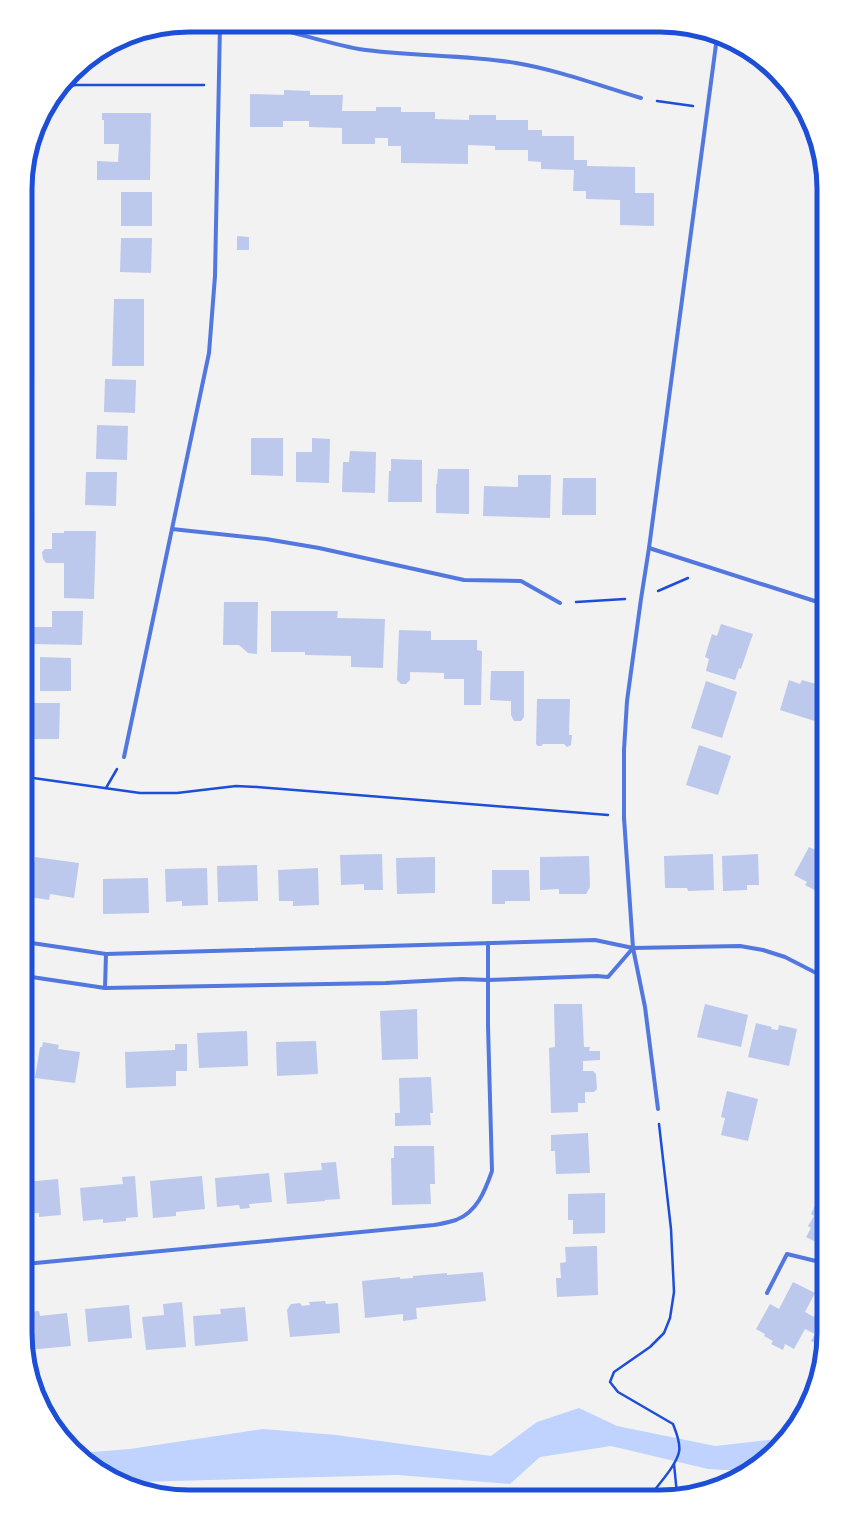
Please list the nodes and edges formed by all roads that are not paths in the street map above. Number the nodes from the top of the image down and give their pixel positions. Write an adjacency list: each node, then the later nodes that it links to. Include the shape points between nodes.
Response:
1 (220, 32): 5 (street, via 212,327 209,353)
2 (288, 32): 4 (street, via 358,48 402,54 517,63)
3 (716, 43): 6 (street)
4 (641, 98)
5 (172, 530): 8 (street, via 266,539 319,548 464,580 521,581); 9 (street)
6 (649, 548): 7 (street); 12 (street, via 627,701 624,750 624,818)
7 (817, 602)
8 (560, 603)
9 (124, 757)
10 (32, 943): 13 (street)
11 (488, 943): 12 (street, via 594,940); 13 (street); 16 (street)
12 (633, 948): 14 (street, via 740,946 785,956); 16 (street, via 608,977); 18 (street, via 645,1007)
13 (106, 954): 17 (street)
14 (817, 973)
15 (32, 977): 17 (street)
16 (488, 980): 17 (street); 20 (street, via 492,1171 486,1189 475,1208 457,1220 434,1225)
17 (105, 988)
18 (658, 1109)
19 (817, 1261): 21 (street, via 787,1254)
20 (32, 1263)
21 (767, 1293)

